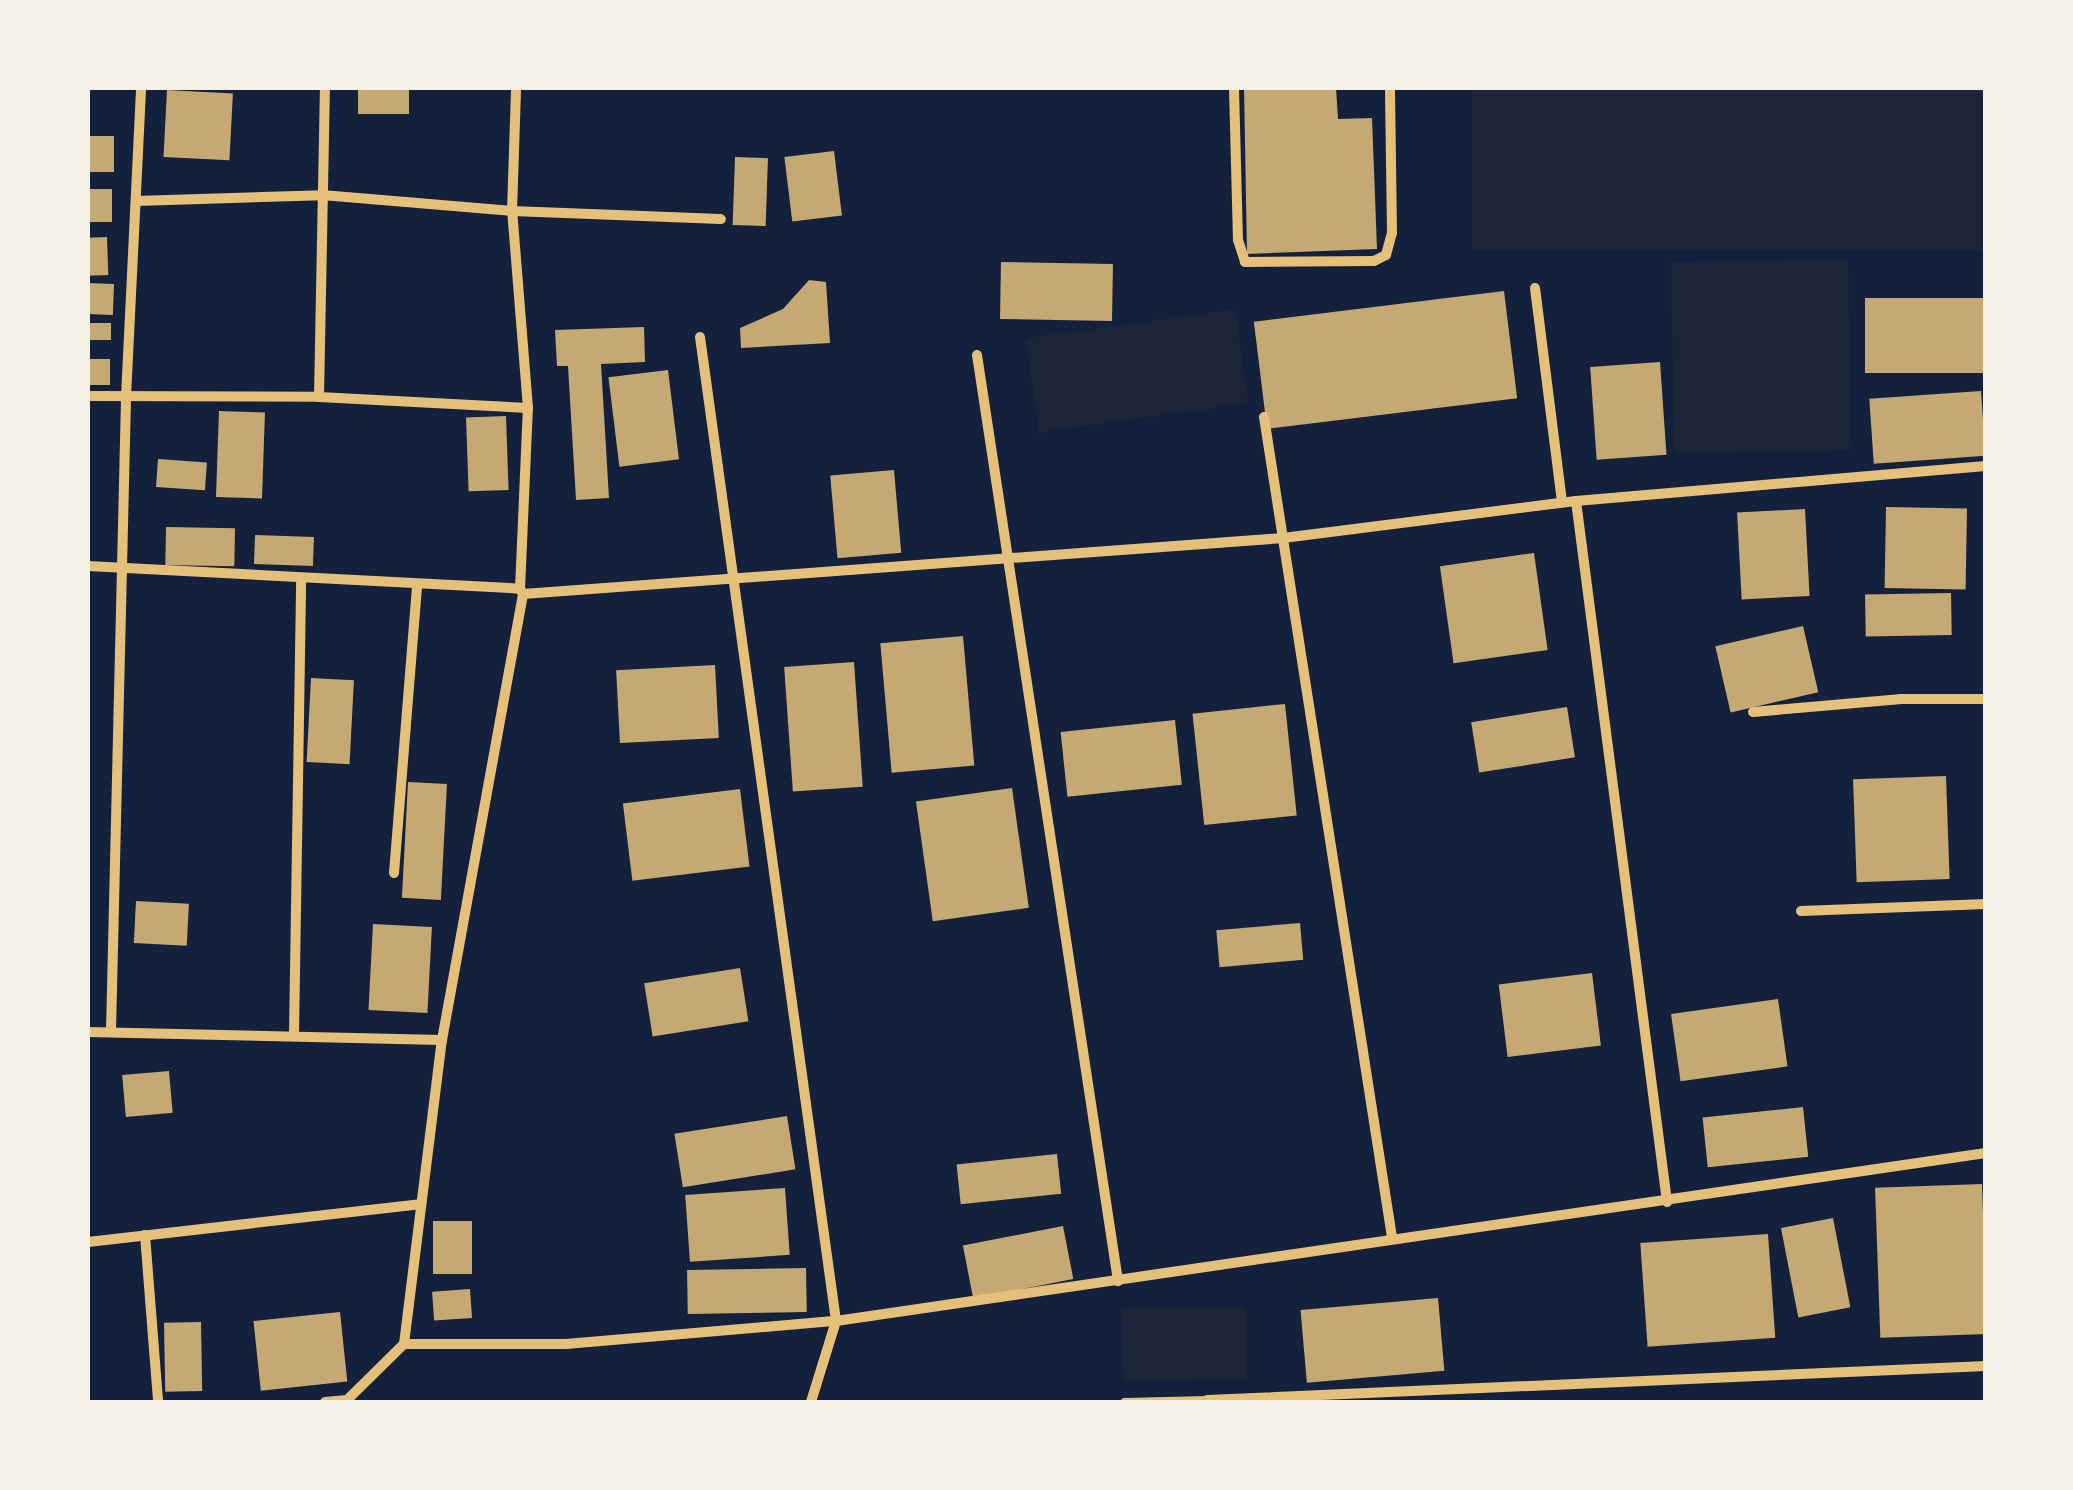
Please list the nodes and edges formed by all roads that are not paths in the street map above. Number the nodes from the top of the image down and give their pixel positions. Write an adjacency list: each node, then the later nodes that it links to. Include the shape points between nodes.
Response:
1 (141, 88): 7 (street)
2 (325, 88): 6 (street)
3 (516, 88): 8 (street)
4 (1234, 88): 5 (street, via 1238,240 1245,262 1374,261 1386,255 1392,233)
5 (1390, 88)
6 (322, 196): 7 (street); 8 (street); 15 (street)
7 (136, 200): 14 (street)
8 (512, 211): 9 (street); 16 (street)
9 (721, 219)
10 (1536, 288): 20 (street)
11 (700, 337): 25 (street)
12 (977, 355): 22 (street)
13 (88, 396): 14 (street)
14 (126, 397): 15 (street); 24 (street)
15 (319, 397): 16 (street)
16 (528, 408): 28 (street)
17 (1264, 417): 21 (street)
18 (1986, 466): 19 (street)
19 (1576, 500): 20 (street); 39 (street)
20 (1562, 502): 21 (street)
21 (1283, 538): 22 (street); 42 (street)
22 (1008, 558): 25 (street); 44 (street)
23 (88, 566): 24 (street)
24 (124, 568): 26 (street); 34 (street)
25 (732, 579): 28 (street); 45 (street)
26 (301, 580): 27 (street); 36 (street)
27 (418, 585): 28 (street); 31 (street)
28 (521, 591): 37 (street)
29 (1986, 699): 30 (street)
30 (1753, 712)
31 (394, 873)
32 (1986, 904): 33 (street)
33 (1801, 911)
34 (111, 1031): 35 (street); 36 (street)
35 (88, 1032)
36 (294, 1036): 37 (street)
37 (442, 1040): 40 (street)
38 (1986, 1153): 39 (street)
39 (1668, 1202): 42 (street)
40 (420, 1204): 41 (street); 46 (street)
41 (145, 1235): 43 (street); 53 (street)
42 (1392, 1237): 44 (street)
43 (88, 1242)
44 (1118, 1281): 45 (street)
45 (836, 1320): 46 (street, via 566,1344); 55 (street)
46 (404, 1344): 51 (street)
47 (1986, 1366): 48 (street)
48 (1349, 1398): 50 (street)
49 (1206, 1400): 50 (street); 52 (street)
50 (1272, 1400)
51 (347, 1401): 54 (street)
52 (1186, 1401): 56 (street)
53 (158, 1402)
54 (325, 1402)
55 (811, 1402)
56 (1124, 1402)

